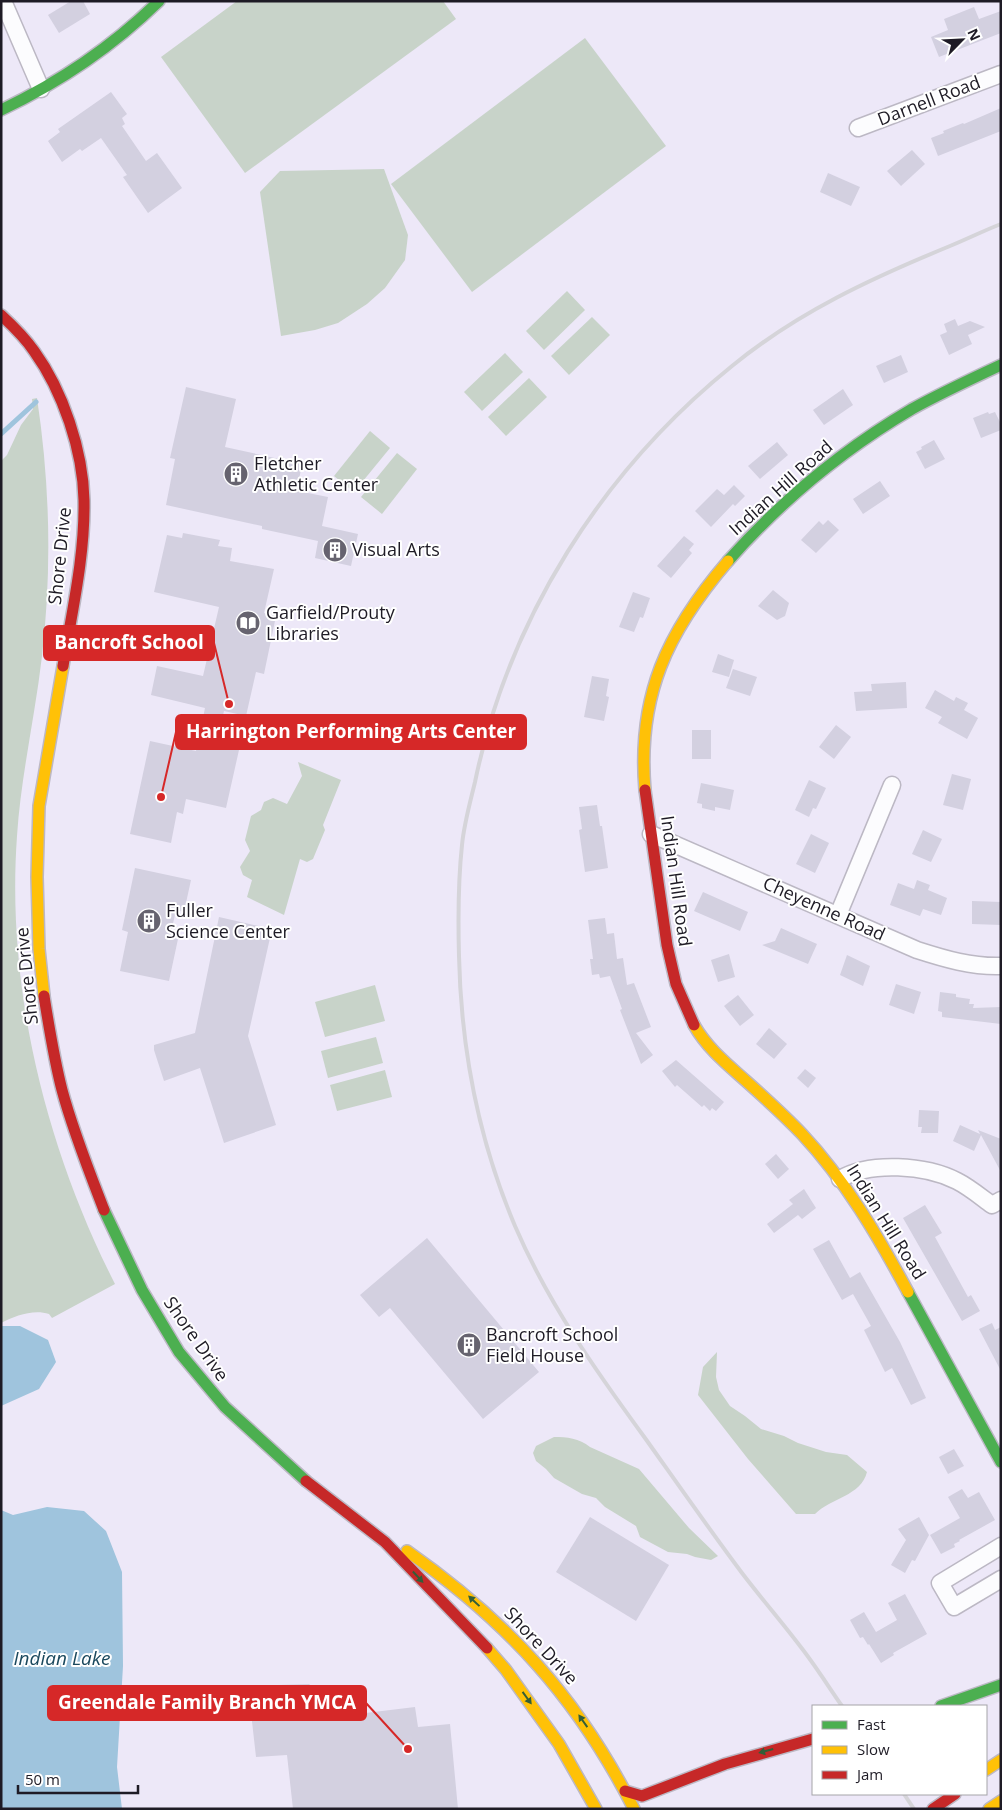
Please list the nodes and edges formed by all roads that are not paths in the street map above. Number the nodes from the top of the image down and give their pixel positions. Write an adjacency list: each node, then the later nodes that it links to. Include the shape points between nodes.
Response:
1 (3, 1): 4 (street)
2 (159, 1): 4 (main road, via 117,39)
3 (1001, 74): 6 (street, Darnell Road)
4 (41, 89): 5 (main road)
5 (1, 110)
6 (858, 128)
7 (1, 315): 16 (main road, Shore Drive, via 22,335 47,370 71,431 84,497 80,567 40,797 38,842 42,985 54,1056 72,1125 107,1217 142,1290 179,1352 224,1407 304,1479)
8 (1001, 366): 10 (main road, Indian Hill Road, via 902,415 840,457 767,520 700,596 664,660 647,713 644,782)
9 (892, 785): 11 (street)
10 (651, 834): 11 (street, Cheyenne Road); 13 (main road, Indian Hill Road, via 669,958 679,995 693,1024 707,1044 798,1130)
11 (838, 915): 12 (street, Cheyenne Road, via 946,959 973,965)
12 (1001, 966)
13 (840, 1179): 14 (street, via 867,1170 908,1168 956,1180 992,1205); 15 (main road, Indian Hill Road, via 892,1260)
14 (1001, 1200)
15 (1001, 1462)
16 (385, 1542): 24 (main road, Shore Drive, one-way to 16, via 580,1716 513,1639 444,1577 407,1551); 28 (main road, Shore Drive, one-way to 28, via 511,1676 559,1744)
17 (1001, 1546): 18 (street, via 940,1583 954,1607)
18 (1001, 1579)
19 (1001, 1685): 20 (main road)
20 (944, 1705)
21 (812, 1739): 26 (main road, one-way to 26, via 725,1764)
22 (1001, 1760): 23 (main road)
23 (987, 1769)
24 (625, 1791): 26 (main road); 29 (main road, Shore Drive)
25 (953, 1795): 30 (main road)
26 (642, 1796): 29 (main road)
27 (1001, 1801): 31 (main road)
28 (596, 1809)
29 (635, 1809)
30 (932, 1809)
31 (989, 1809)

